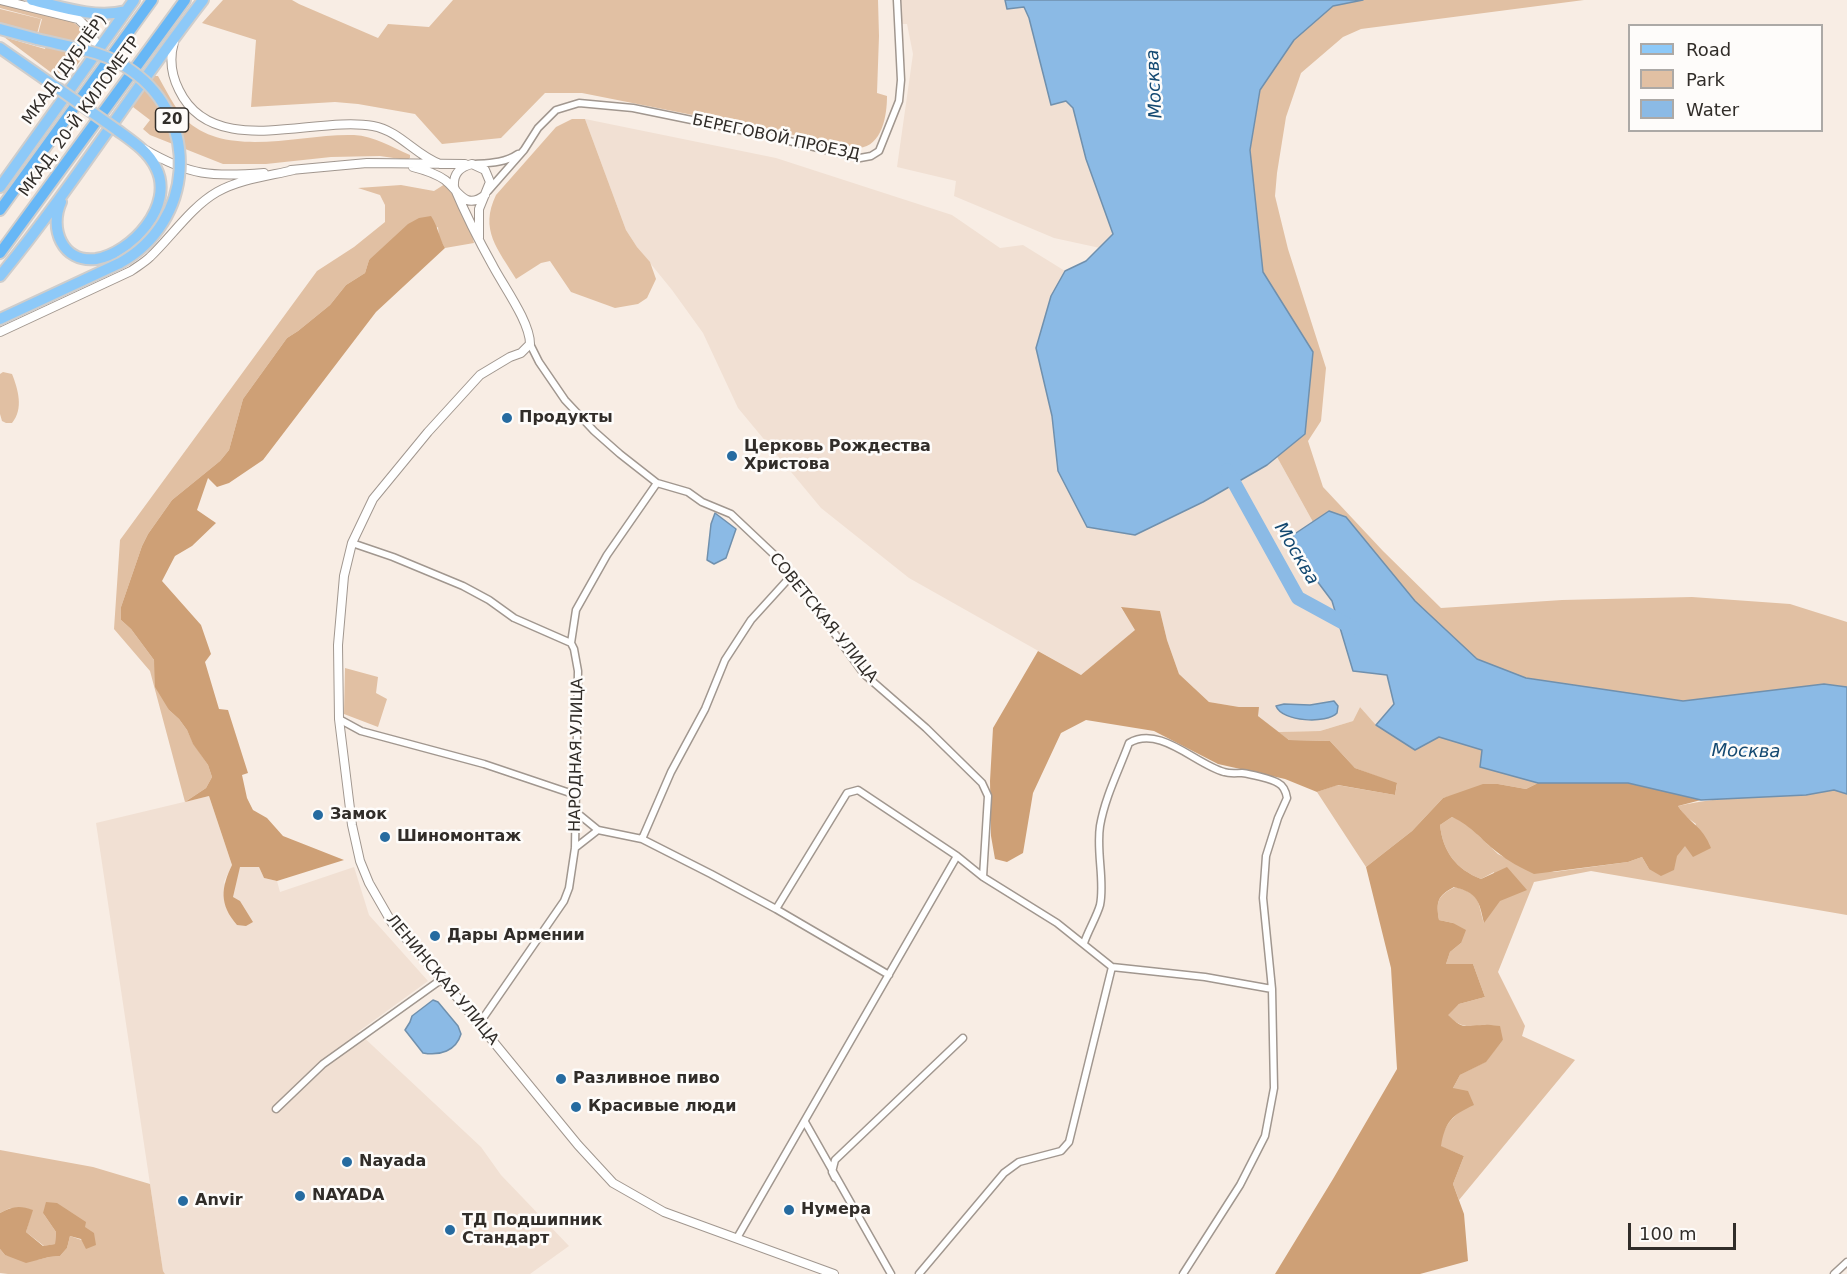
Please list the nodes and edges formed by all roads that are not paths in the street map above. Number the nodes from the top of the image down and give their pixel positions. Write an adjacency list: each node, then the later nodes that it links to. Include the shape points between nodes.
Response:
1 (1, 0): 12 (street, via 78,20 87,26)
2 (32, 0): 8 (main road, via 106,14)
3 (134, 0): 8 (main road, МКАД (ДУБЛЁР))
4 (152, 0): 23 (highway, МКАД, 20-Й КИЛОМЕТР)
5 (185, 0): 25 (highway, МКАД, 20-Й КИЛОМЕТР)
6 (203, 0): 10 (main road)
7 (897, 0): 14 (street, БЕРЕГОВОЙ ПРОЕЗД, via 899,101 879,151 871,156 860,158 633,108 579,103 556,110)
8 (126, 11): 12 (main road, МКАД (ДУБЛЁР))
9 (0, 29): 27 (main road, 20, bridge, via 96,53 130,69 165,106 180,155 175,198 150,240 120,263)
10 (176, 34): 16 (street, via 171,52 175,81 182,97 210,121 250,131 370,125 385,129); 20 (main road)
11 (0, 48): 13 (main road, bridge)
12 (98, 51): 19 (main road, МКАД (ДУБЛЁР))
13 (138, 145): 18 (street, via 204,175); 20 (main road, via 156,167 161,190 150,219 121,248 90,259 77,256 61,242 56,216)
14 (524, 150): 17 (street, via 504,160); 22 (street, БЕРЕГОВОЙ ПРОЕЗД)
15 (394, 164): 16 (street); 18 (street); 21 (street, via 433,173)
16 (440, 164): 17 (street)
17 (472, 164): 21 (street, via 456,173); 22 (street, via 488,173)
18 (294, 170): 28 (street, via 218,191 131,271)
19 (0, 187)
20 (67, 188): 26 (main road)
21 (456, 191): 22 (street, via 472,201); 24 (street)
22 (488, 191): 24 (street, via 479,209)
23 (0, 210)
24 (479, 238): 29 (street, via 528,328)
25 (0, 253)
26 (0, 276)
27 (0, 319)
28 (0, 332)
29 (530, 344): 30 (street, via 565,400 594,431); 31 (street, ЛЕНИНСКАЯ УЛИЦА, via 480,375 436,424 373,499)
30 (657, 483): 32 (street, СОВЕТСКАЯ УЛИЦА, via 688,492 732,514 784,564); 33 (street, НАРОДНАЯ УЛИЦА, via 607,555 576,610)
31 (352, 543): 33 (street, via 463,586 514,618); 34 (street, ЛЕНИНСКАЯ УЛИЦА, via 344,576 338,645)
32 (791, 576): 38 (street, via 752,620 725,660); 41 (street, СОВЕТСКАЯ УЛИЦА, via 864,674 982,783 988,796)
33 (571, 643): 35 (street, НАРОДНАЯ УЛИЦА, via 578,671)
34 (339, 719): 35 (street, via 361,731 484,764); 46 (street, ЛЕНИНСКАЯ УЛИЦА, via 360,861 392,923)
35 (576, 795): 36 (street, НАРОДНАЯ УЛИЦА)
36 (576, 812): 37 (street); 39 (street, НАРОДНАЯ УЛИЦА)
37 (598, 830): 38 (street); 39 (street)
38 (642, 838): 42 (street)
39 (576, 848): 48 (street, НАРОДНАЯ УЛИЦА, via 564,901)
40 (957, 856): 41 (street); 42 (street, via 853,790 847,793); 45 (street)
41 (983, 874): 43 (street)
42 (776, 909): 45 (street)
43 (1084, 943): 44 (street); 47 (street, via 1100,906 1098,850 1104,808 1129,743 1137,739 1158,740 1219,771 1277,781 1286,792 1266,856 1263,898)
44 (1112, 967): 47 (street); 57 (street, via 1070,1142 1061,1151 1019,1162 1004,1173)
45 (889, 975): 51 (street)
46 (442, 979): 48 (street, ЛЕНИНСКАЯ УЛИЦА); 50 (street, via 323,1064)
47 (1272, 989): 58 (street, via 1274,1088 1264,1136 1240,1185)
48 (479, 1024): 53 (street, ЛЕНИНСКАЯ УЛИЦА, via 613,1183 664,1212)
49 (963, 1038): 52 (street, via 835,1160)
50 (276, 1109)
51 (805, 1122): 52 (street); 53 (street)
52 (835, 1178): 56 (street)
53 (737, 1238): 55 (street, ЛЕНИНСКАЯ УЛИЦА)
54 (1847, 1262): 59 (street)
55 (834, 1274)
56 (891, 1274)
57 (919, 1274)
58 (1183, 1274)
59 (1834, 1274)

